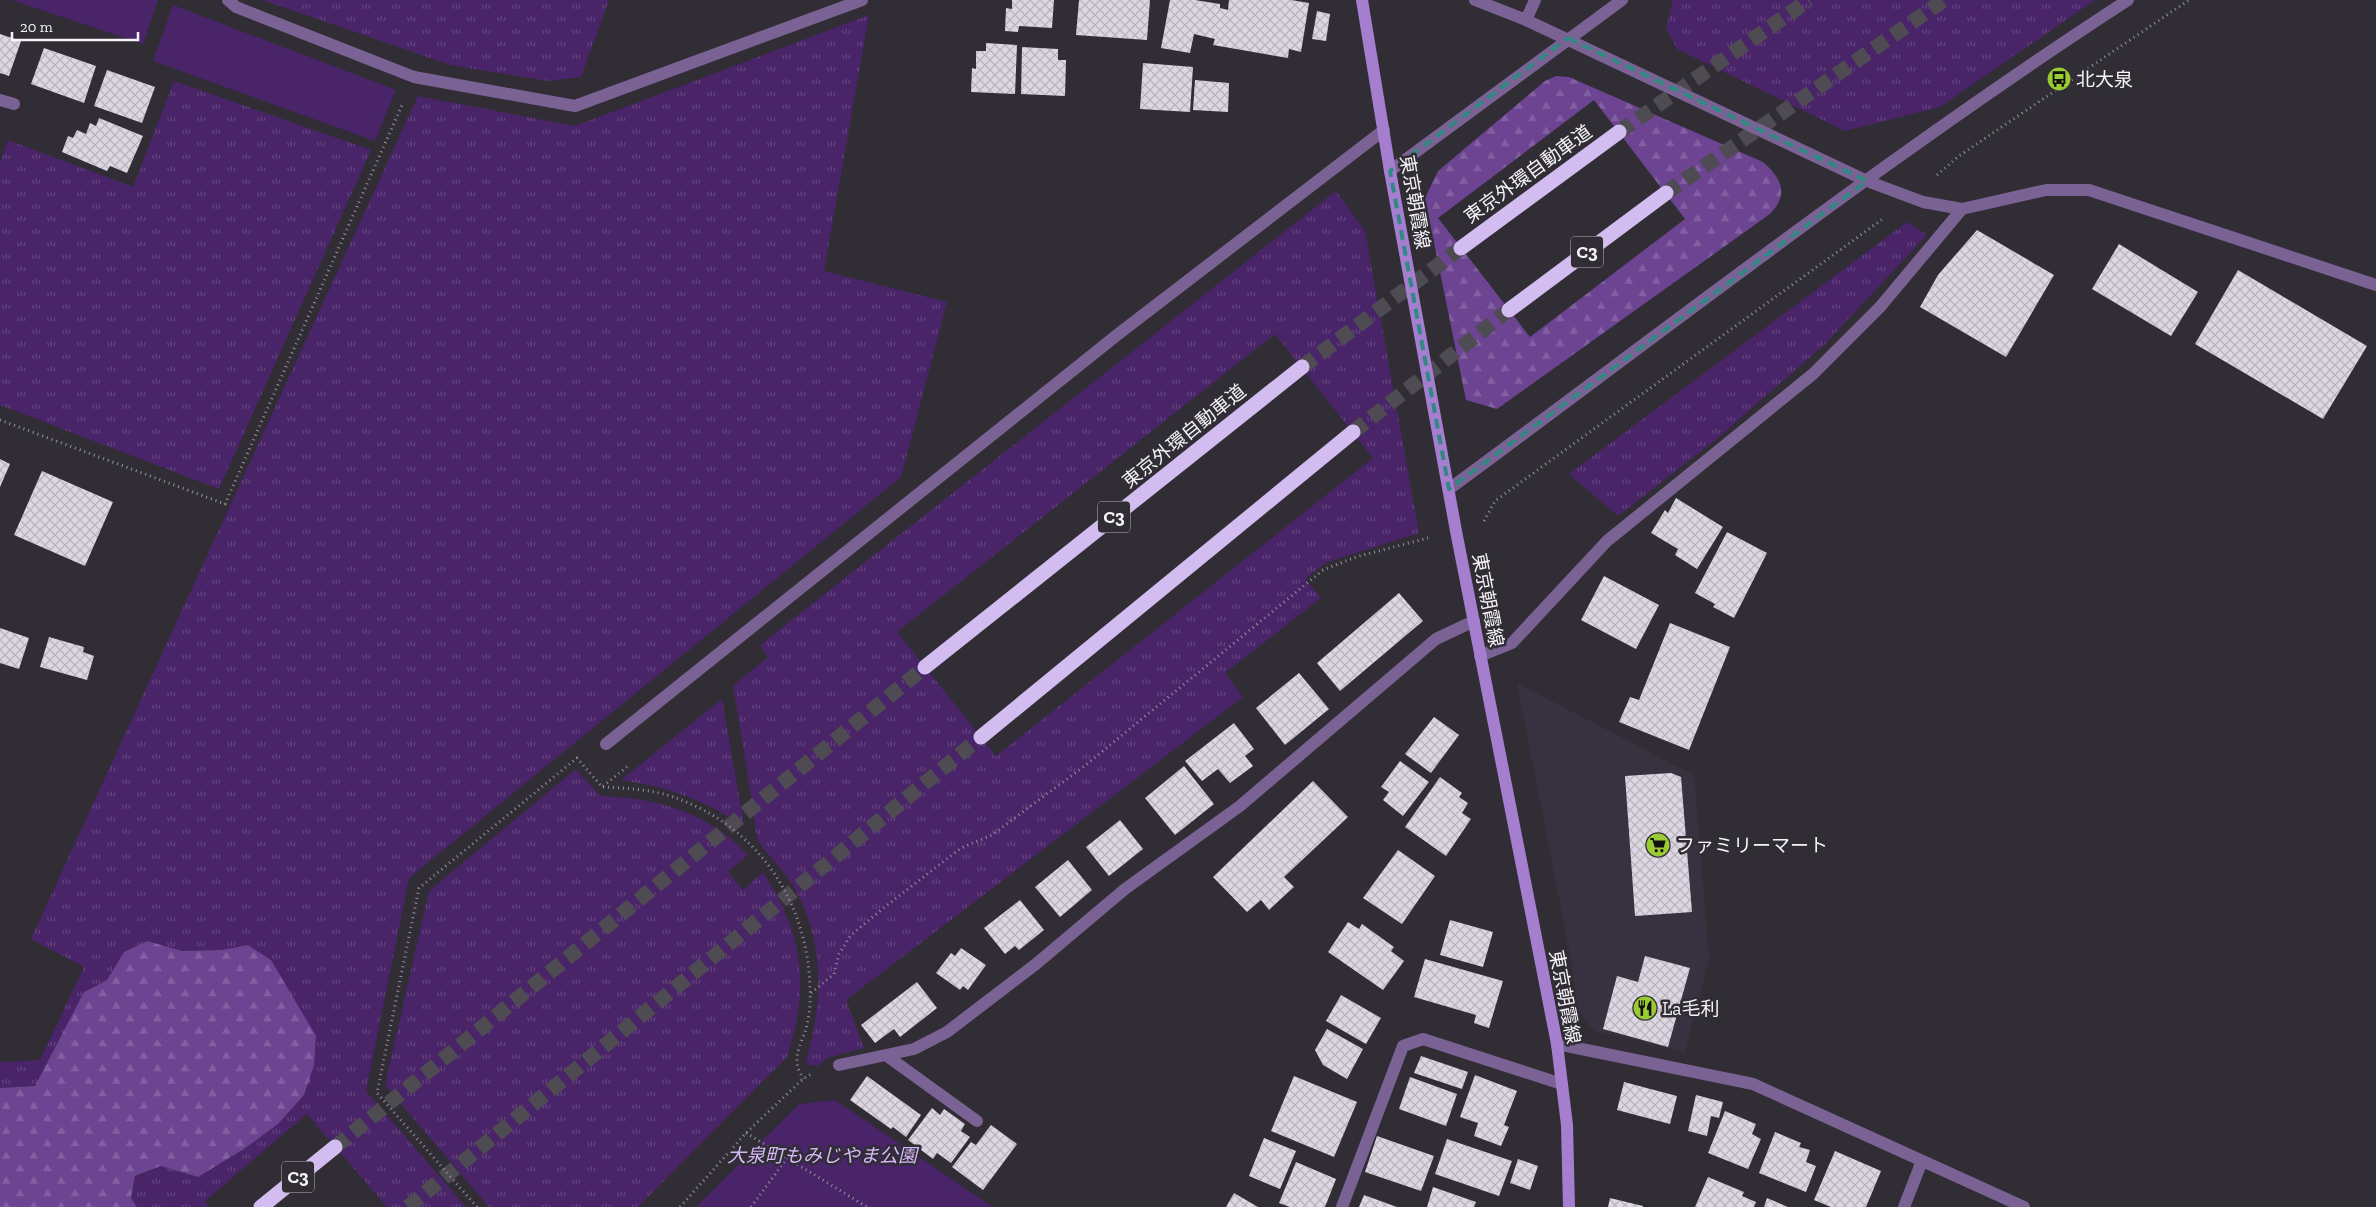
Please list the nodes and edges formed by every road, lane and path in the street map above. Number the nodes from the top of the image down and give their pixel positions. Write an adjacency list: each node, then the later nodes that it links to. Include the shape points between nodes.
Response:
1 (228, 0): 11 (street, via 236,7)
2 (862, 0): 11 (street, via 575,106)
3 (1362, 0): 14 (main road, 東京朝霞線)
4 (1475, 0): 9 (street)
5 (1535, 0): 9 (street)
6 (1622, 0): 10 (street)
7 (2128, 0): 17 (street, via 2048,52)
8 (2189, 0): 19 (path, via 1959,156)
9 (1526, 20): 10 (street)
10 (1568, 38): 16 (street); 17 (street)
11 (414, 78): 25 (path, via 225,504)
12 (0, 100): 13 (street)
13 (14, 104)
14 (1384, 130): 16 (main road, 東京朝霞線); 34 (street, via 1117,334)
15 (1618, 132): 21 (highway, 東京外環自動車道)
16 (1390, 171): 27 (main road, 東京朝霞線)
17 (1867, 181): 19 (street); 27 (street)
18 (1666, 193): 23 (highway, C3)
19 (1912, 198): 20 (street); 28 (path, via 1495,501)
20 (1962, 209): 22 (street, via 2046,190 2089,190); 31 (street, via 1880,307 1813,374 1607,541 1512,643)
21 (1461, 248)
22 (2376, 285)
23 (1509, 310)
24 (1302, 367): 32 (highway, 東京外環自動車道 / C3)
25 (0, 420)
26 (1353, 432): 33 (highway)
27 (1448, 489): 30 (main road, 東京朝霞線)
28 (1481, 526)
29 (1431, 537): 37 (path, via 1356,557 1323,570 1087,764 992,835 961,848 886,906 851,935 839,954 834,974)
30 (1474, 621): 31 (main road, 東京朝霞線); 39 (street, via 1436,639 1240,806 1126,889 978,1010 947,1032)
31 (1480, 656): 38 (main road, 東京朝霞線)
32 (926, 667)
33 (981, 737)
34 (606, 744)
35 (632, 764): 36 (path)
36 (602, 787): 37 (path, via 634,789 688,803 723,822 748,842 769,865 788,894 801,926 809,960); 49 (path, via 577,758 419,888 377,1093)
37 (811, 994): 41 (path, via 806,1028 796,1060)
38 (1557, 1044): 42 (main road, 東京朝霞線); 47 (street, via 1753,1084)
39 (887, 1056): 40 (street); 43 (street)
40 (840, 1065): 41 (path, via 809,1074)
41 (803, 1079): 44 (path)
42 (1562, 1084): 53 (street, via 1423,1039 1403,1046); 54 (main road, 東京朝霞線, via 1567,1125)
43 (977, 1121)
44 (746, 1133): 46 (path); 50 (path)
45 (335, 1147): 48 (highway, C3)
46 (787, 1158): 51 (path); 52 (path)
47 (1922, 1161): 55 (street); 56 (street)
48 (261, 1207)
49 (477, 1207)
50 (680, 1207)
51 (752, 1207)
52 (868, 1207)
53 (1342, 1207)
54 (1569, 1207)
55 (1904, 1207)
56 (2024, 1207)

